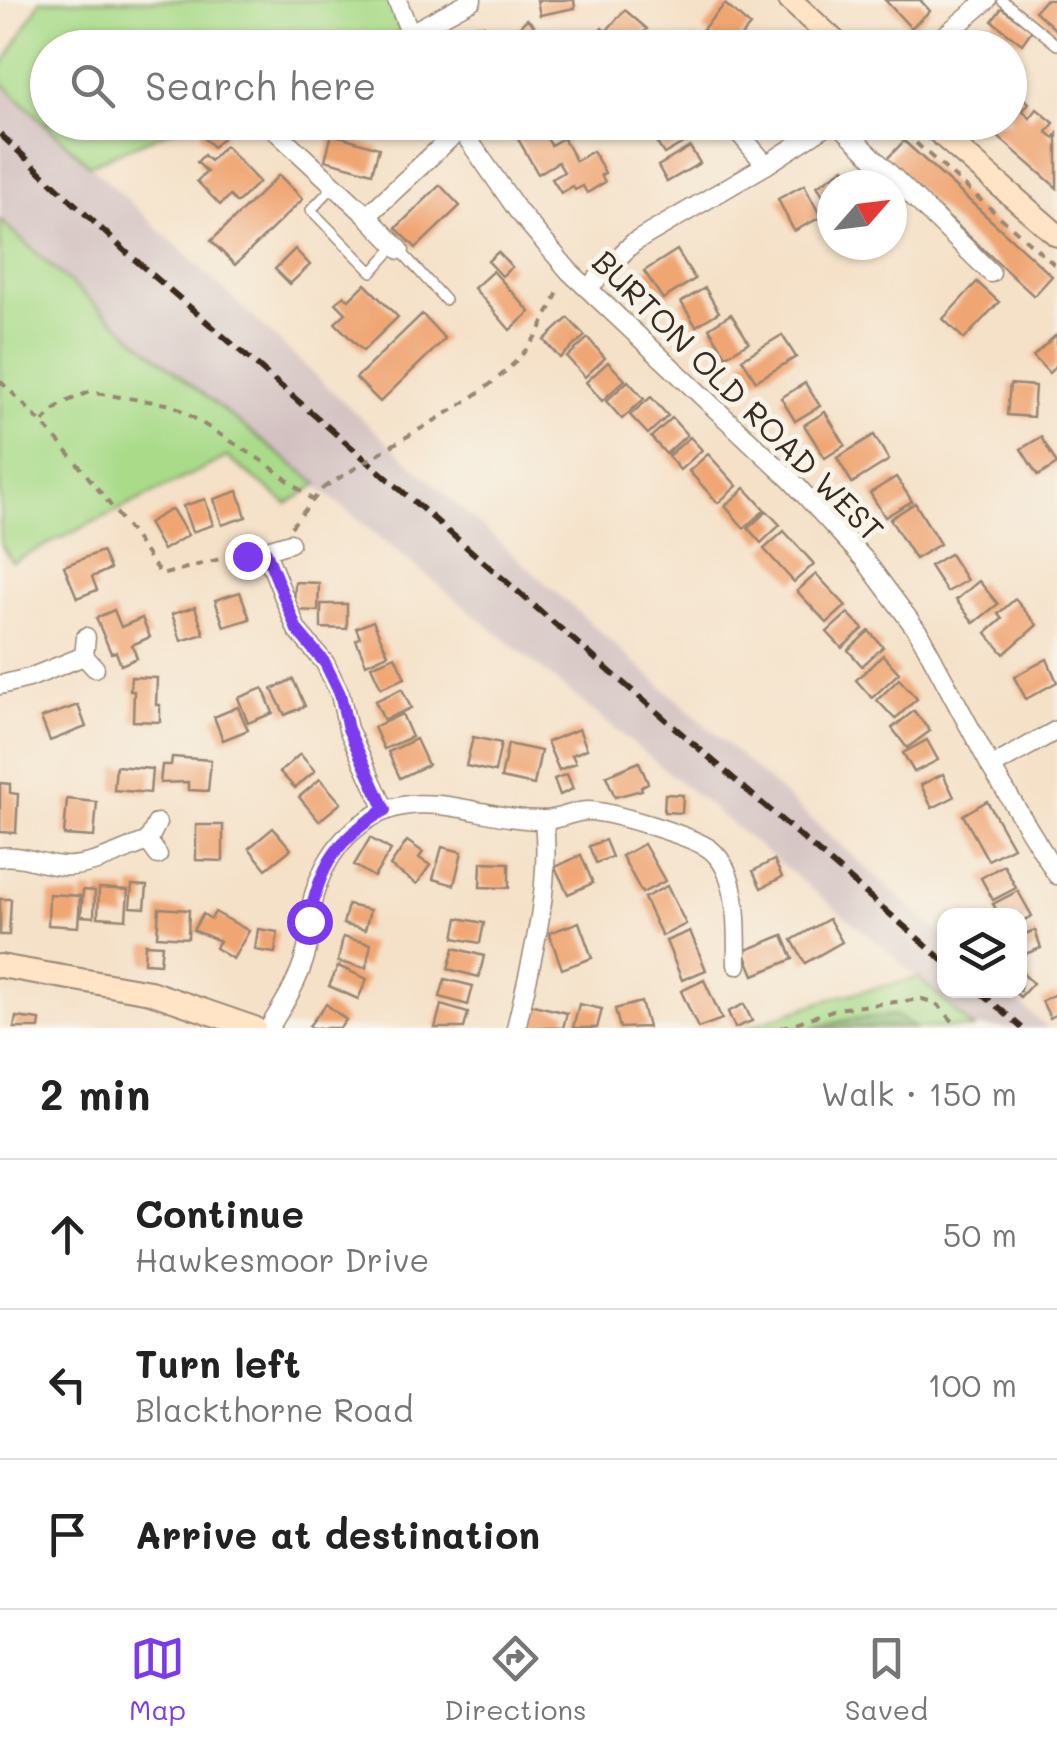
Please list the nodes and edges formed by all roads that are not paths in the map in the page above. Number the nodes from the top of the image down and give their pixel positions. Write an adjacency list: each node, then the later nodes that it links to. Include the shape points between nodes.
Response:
1 (397, 0): 6 (street)
2 (472, 0): 7 (street)
3 (790, 0): 8 (street)
4 (987, 0): 9 (street)
5 (1002, 0): 10 (lane)
6 (409, 30)
7 (429, 30)
8 (822, 30)
9 (951, 30)
10 (1057, 44)
11 (285, 140): 19 (street)
12 (444, 140): 20 (street)
13 (468, 140): 24 (street, BURTON OLD ROAD WEST, via 518,211)
14 (745, 140): 18 (street)
15 (806, 140): 18 (street)
16 (853, 140): 23 (street)
17 (948, 140): 21 (street)
18 (766, 165): 24 (street, via 633,244)
19 (334, 185): 20 (street); 22 (lane, via 311,210 372,272)
20 (367, 216): 22 (street)
21 (1057, 235)
22 (398, 248): 25 (lane)
23 (991, 273)
24 (588, 288): 30 (street, BURTON OLD ROAD WEST, via 791,480 864,559 920,633)
25 (445, 300)
26 (247, 556): 31 (street, via 279,547 297,630 325,663)
27 (88, 654): 28 (street)
28 (0, 685)
29 (1057, 730): 30 (street)
30 (992, 768): 35 (street, BURTON OLD ROAD WEST)
31 (385, 810): 32 (street, via 434,803); 39 (street, via 338,846 323,871 308,950)
32 (544, 820): 36 (street, via 584,810 610,812 686,848 710,848 732,892); 40 (street, via 540,926)
33 (157, 823): 34 (street, via 153,848 94,861 65,867)
34 (0, 857)
35 (1057, 875)
36 (737, 965)
37 (0, 966): 38 (street, via 150,992)
38 (254, 1028)
39 (269, 1028)
40 (516, 1028)

